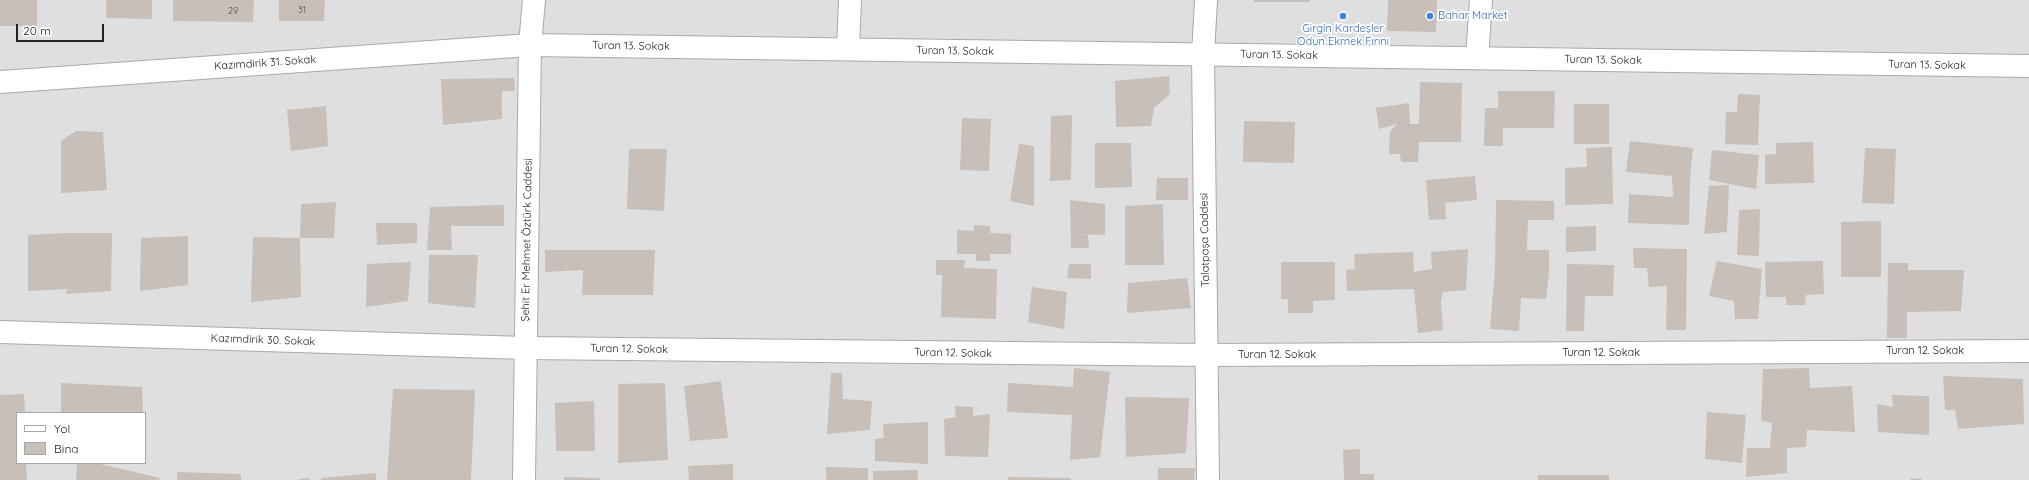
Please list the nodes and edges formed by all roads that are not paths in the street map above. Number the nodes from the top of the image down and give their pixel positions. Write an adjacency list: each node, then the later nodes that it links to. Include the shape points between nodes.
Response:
1 (534, 0): 5 (street, Şehit Er Mehmet Öztürk Caddesi)
2 (850, 0): 6 (street)
3 (1206, 0): 7 (street, Talatpaşa Caddesi)
4 (1481, 0): 8 (street)
5 (530, 45): 6 (street, Turan 13. Sokak); 10 (street, Kazımdirik 31. Sokak); 12 (street, Şehit Er Mehmet Öztürk Caddesi)
6 (848, 49): 7 (street, Turan 13. Sokak)
7 (1203, 54): 8 (street, Turan 13. Sokak); 14 (street, Talatpaşa Caddesi)
8 (1477, 58): 9 (street, Turan 13. Sokak)
9 (2029, 66)
10 (0, 82)
11 (0, 332): 12 (street, Kazımdirik 30. Sokak)
12 (526, 348): 14 (street, Turan 12. Sokak); 15 (street, Şehit Er Mehmet Öztürk Caddesi)
13 (2029, 351): 14 (street, Turan 12. Sokak)
14 (1207, 355): 16 (street, Talatpaşa Caddesi)
15 (524, 480)
16 (1208, 480)

